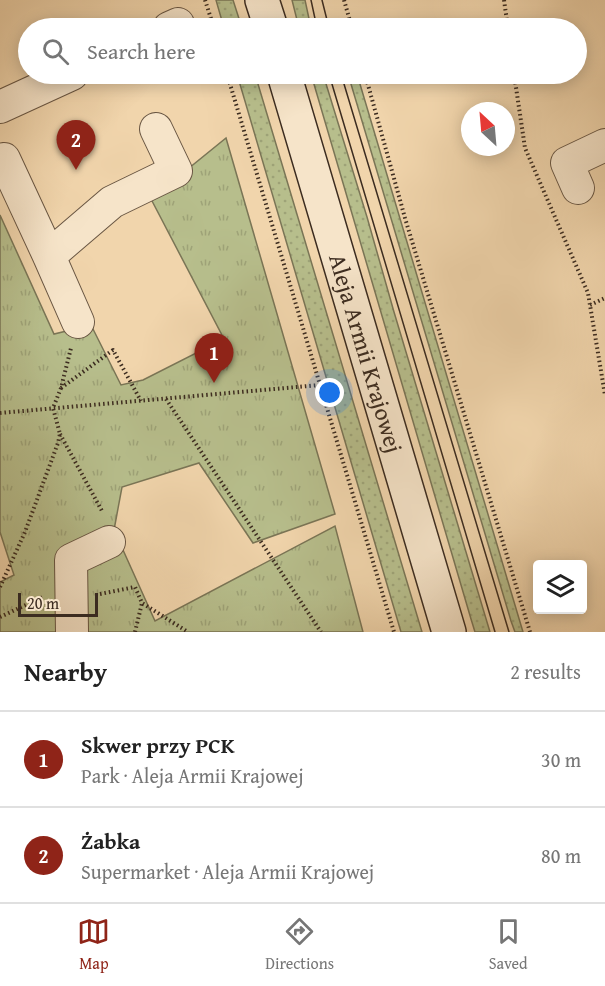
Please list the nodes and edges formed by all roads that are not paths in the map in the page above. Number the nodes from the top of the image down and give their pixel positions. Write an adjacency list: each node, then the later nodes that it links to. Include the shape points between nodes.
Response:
1 (262, 0): 2 (main road)
2 (268, 18)
3 (50, 84): 5 (street)
4 (287, 84): 14 (main road, Aleja Armii Krajowej)
5 (0, 107)
6 (156, 129): 10 (street, via 176,171 112,202)
7 (605, 145): 9 (street, via 567,163)
8 (0, 161): 10 (street, via 4,159)
9 (578, 188)
10 (50, 256): 11 (street)
11 (78, 322)
12 (108, 542): 13 (street, via 70,560 59,597)
13 (72, 632)
14 (449, 632)

